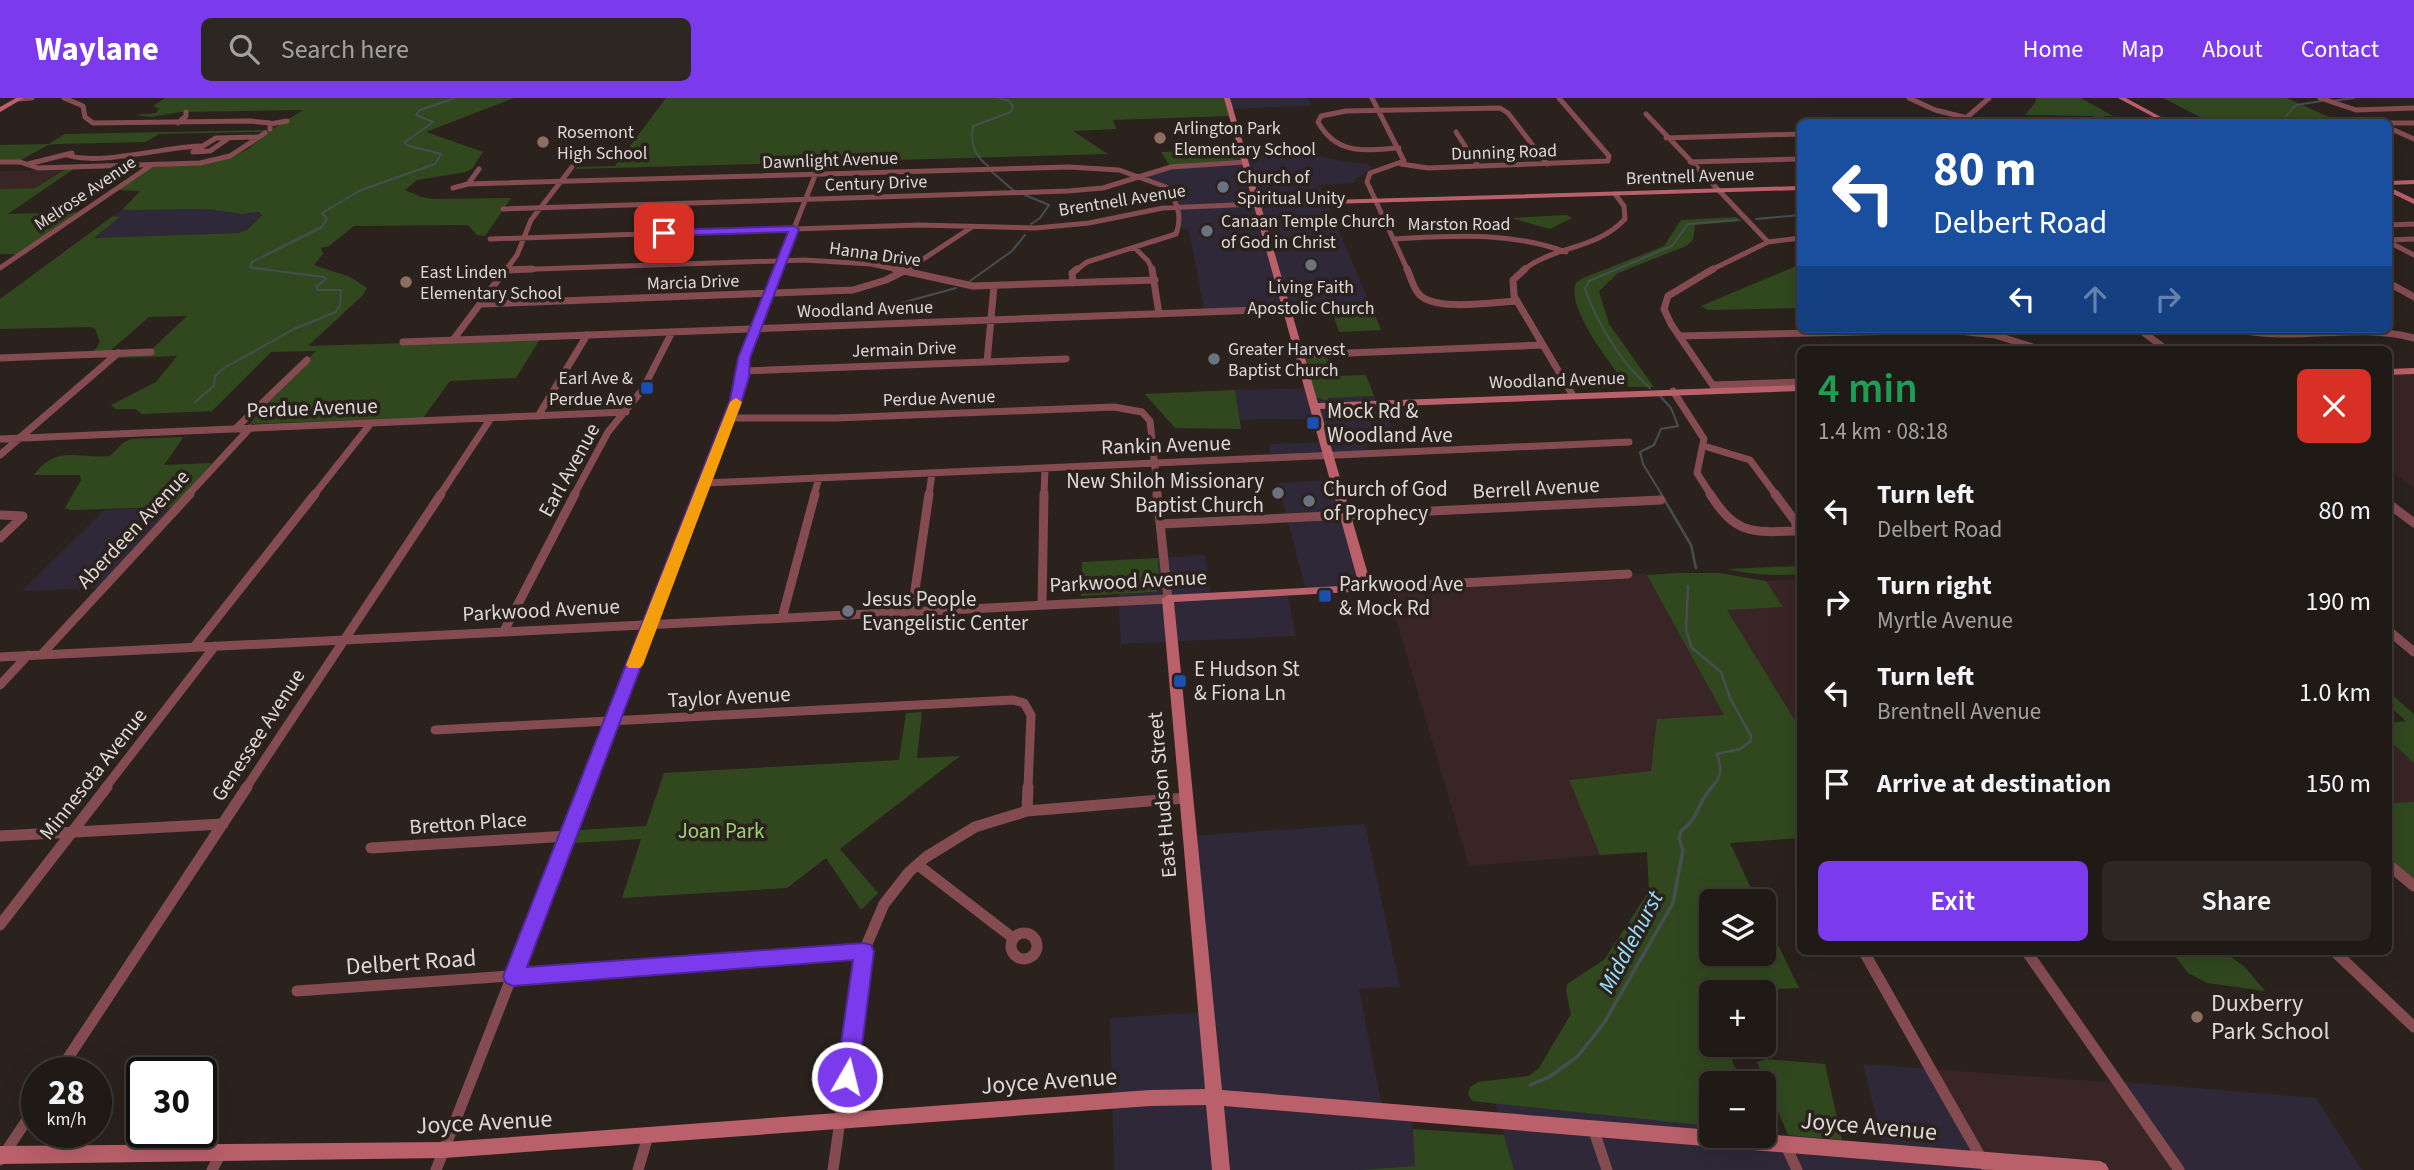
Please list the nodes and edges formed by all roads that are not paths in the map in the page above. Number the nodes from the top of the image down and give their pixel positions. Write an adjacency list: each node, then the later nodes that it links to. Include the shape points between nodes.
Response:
1 (20, 98): 2 (street); 12 (street)
2 (33, 98)
3 (64, 98): 20 (street, via 83,106 85,117 93,123)
4 (1227, 98): 35 (street)
5 (1372, 98): 13 (street)
6 (1559, 98): 39 (street, Dunning Road, via 1610,159)
7 (1909, 98): 16 (street)
8 (1989, 98): 16 (street)
9 (2122, 98): 18 (street)
10 (2320, 98): 11 (street, via 2348,109)
11 (2414, 108)
12 (0, 110)
13 (1378, 110): 32 (street); 32 (street, via 1346,111 1321,116 1318,122 1324,136 1336,145); 39 (street, via 1500,108)
14 (186, 112): 20 (street)
15 (1646, 114): 29 (street)
16 (1966, 118): 17 (street)
17 (1970, 119)
18 (2161, 119)
19 (287, 121): 24 (street)
20 (178, 122): 24 (street, via 250,121)
21 (2414, 123): 22 (street)
22 (2392, 126)
23 (2392, 128): 30 (street)
24 (268, 129): 27 (street)
25 (1456, 132): 42 (street)
26 (1797, 134): 29 (street)
27 (258, 137): 28 (street); 41 (street, via 230,156 215,160)
28 (229, 138): 31 (street, via 212,139); 31 (street, via 210,151 193,152)
29 (1667, 138): 36 (street)
30 (2414, 139)
31 (200, 146): 40 (street, via 146,152 111,150)
32 (1399, 148): 38 (street, via 1404,157)
33 (1797, 159): 36 (street)
34 (0, 162): 40 (street)
35 (1246, 162): 46 (street, Century Drive, via 1171,167); 59 (street)
36 (1690, 162): 53 (street)
37 (820, 163): 45 (street)
38 (1401, 164): 42 (street, Dunning Road); 57 (street, via 1366,178)
39 (1547, 164): 42 (street, Dunning Road)
40 (25, 165): 41 (street)
41 (151, 165): 79 (street, Melrose Avenue)
42 (1478, 166)
43 (572, 167): 47 (street)
44 (479, 169): 50 (street)
45 (816, 174): 46 (street, Dawnlight Avenue, via 1082,167); 47 (street, Dawnlight Avenue); 56 (street)
46 (1142, 176): 56 (street, Century Drive, via 1103,188 1068,191); 61 (street, Dawnlight Avenue, via 1166,187)
47 (561, 182): 50 (street, Dawnlight Avenue); 60 (street)
48 (2414, 182): 49 (street)
49 (2392, 183)
50 (468, 184): 51 (street, Dawnlight Avenue)
51 (453, 188)
52 (1797, 188): 53 (street, Brentnell Avenue)
53 (1719, 191): 55 (street, Brentnell Avenue); 73 (street)
54 (2392, 191): 58 (street)
55 (1615, 194): 57 (street, Brentnell Avenue); 76 (street, via 1625,219 1616,231)
56 (806, 199): 60 (street, Century Drive); 66 (street)
57 (1376, 202): 59 (street, Brentnell Avenue); 70 (street)
58 (2414, 202)
59 (1257, 204): 61 (street, Brentnell Avenue); 90 (street)
60 (541, 207): 62 (street, Century Drive); 67 (street)
61 (1178, 207): 65 (street, Brentnell Avenue, via 1046,228); 75 (street, via 1180,228 1176,234)
62 (503, 209)
63 (2414, 224): 64 (street)
64 (2392, 225)
65 (972, 227): 66 (street, Brentnell Avenue); 81 (street, Marcia Drive)
66 (794, 229): 67 (street, Brentnell Avenue); 78 (street)
67 (524, 238): 69 (street, Brentnell Avenue); 80 (street)
68 (1797, 238): 73 (street)
69 (490, 239)
70 (1393, 239): 76 (street, Marston Road, via 1503,236); 88 (street, via 1419,295 1427,301)
71 (2414, 239): 72 (street)
72 (2392, 241)
73 (1768, 242): 102 (street, via 1668,296 1664,309)
74 (2392, 243): 77 (street)
75 (1135, 248): 82 (street, via 1147,257); 83 (street, via 1078,267 1072,273)
76 (1566, 252): 88 (street, via 1530,265 1513,280)
77 (2414, 255)
78 (781, 261): 80 (street, Hanna Drive); 81 (street, Hanna Drive, via 834,261); 86 (street)
79 (0, 268)
80 (507, 270): 89 (street)
81 (906, 271): 85 (street, Hanna Drive, via 973,286); 86 (street, Marcia Drive, via 853,290)
82 (1155, 280): 83 (street, Hanna Drive); 91 (street)
83 (1073, 283): 85 (street, Hanna Drive)
84 (2392, 285): 87 (street)
85 (994, 286): 92 (street)
86 (769, 294): 89 (street, Marcia Drive); 93 (street)
87 (2414, 297)
88 (1517, 301): 106 (street)
89 (481, 304): 104 (street)
90 (1286, 309): 91 (street, Woodland Avenue); 111 (street)
91 (1159, 314): 92 (street, Woodland Avenue)
92 (991, 320): 93 (street, Woodland Avenue); 115 (street)
93 (755, 328): 94 (street, Woodland Avenue); 116 (street)
94 (672, 332): 101 (street, Woodland Avenue); 124 (street, Earl Avenue)
95 (1797, 333): 102 (street)
96 (1998, 333): 107 (street)
97 (2144, 333): 108 (street)
98 (2253, 333): 99 (street)
99 (2272, 333)
100 (2392, 333): 103 (street)
101 (587, 335): 104 (street, Woodland Avenue); 125 (street)
102 (1679, 335): 119 (street)
103 (2412, 335)
104 (453, 340): 105 (street, Woodland Avenue)
105 (403, 342)
106 (1543, 345): 111 (street); 122 (street)
107 (2032, 346)
108 (2162, 346)
109 (151, 352): 110 (street)
110 (118, 354): 112 (street); 132 (street)
111 (1300, 355): 123 (street)
112 (0, 358)
113 (1066, 359): 115 (street, Jermain Drive)
114 (307, 360): 131 (street)
115 (987, 362): 116 (street, Jermain Drive)
116 (743, 371): 128 (street)
117 (2414, 371): 118 (street)
118 (2392, 372)
119 (1714, 387): 120 (street, Woodland Avenue); 121 (street, Woodland Avenue)
120 (1797, 387)
121 (1673, 391): 122 (street, Woodland Avenue); 135 (street, via 1702,435)
122 (1572, 394): 123 (street, Woodland Avenue)
123 (1315, 406): 137 (street)
124 (626, 412): 125 (street, Perdue Avenue); 159 (street, Earl Avenue, via 596,452)
125 (538, 416): 127 (street, Perdue Avenue)
126 (1148, 417): 128 (street, Perdue Avenue, via 1114,407); 138 (street, East Hudson Street)
127 (491, 418): 129 (street, Perdue Avenue); 161 (street, Genessee Avenue)
128 (729, 418): 142 (street)
129 (371, 423): 130 (street, Perdue Avenue); 163 (street)
130 (250, 428): 131 (street, Perdue Avenue); 165 (street, Aberdeen Avenue)
131 (235, 429): 132 (street, Perdue Avenue)
132 (19, 438): 133 (street, Perdue Avenue); 136 (street)
133 (0, 439)
134 (1629, 442): 137 (street, Rankin Avenue)
135 (1703, 446): 149 (street, via 1750,460); 150 (street, via 1697,473 1730,522)
136 (0, 455)
137 (1328, 455): 138 (street, Rankin Avenue); 146 (street)
138 (1154, 463): 139 (street, Rankin Avenue); 148 (street, East Hudson Street)
139 (1045, 468): 140 (street, Rankin Avenue); 155 (street)
140 (932, 472): 141 (street, Rankin Avenue); 156 (street)
141 (820, 478): 142 (street, Rankin Avenue); 157 (street)
142 (705, 483): 158 (street)
143 (1661, 500): 146 (street, Berrell Avenue)
144 (2392, 506): 147 (street)
145 (0, 515): 151 (street, via 22,515)
146 (1346, 516): 148 (street, Berrell Avenue); 153 (street)
147 (2414, 523)
148 (1161, 524): 154 (street, East Hudson Street)
149 (1797, 528): 150 (street)
150 (1742, 531)
151 (0, 538)
152 (1628, 574): 153 (street, Parkwood Avenue)
153 (1366, 588): 154 (street, Parkwood Avenue)
154 (1168, 599): 155 (street, Parkwood Avenue); 171 (main road, East Hudson Street)
155 (1042, 605): 156 (street, Parkwood Avenue)
156 (912, 611): 157 (street, Parkwood Avenue)
157 (782, 618): 158 (street, Parkwood Avenue)
158 (650, 624): 159 (street, Parkwood Avenue); 169 (street)
159 (504, 631): 161 (street, Parkwood Avenue)
160 (2392, 634): 164 (street)
161 (345, 640): 162 (street, Parkwood Avenue); 173 (street, Genessee Avenue)
162 (215, 646): 163 (street, Parkwood Avenue); 174 (street, Minnesota Avenue)
163 (194, 647): 165 (street, Parkwood Avenue)
164 (2414, 652)
165 (42, 654): 166 (street, Parkwood Avenue)
166 (27, 655): 167 (street, Parkwood Avenue); 168 (street)
167 (0, 657)
168 (0, 685)
169 (612, 721): 170 (street, Taylor Avenue); 172 (street, Taylor Avenue, via 1024,702 1031,715); 176 (street)
170 (435, 730)
171 (1185, 798): 172 (street); 191 (street, East Hudson Street)
172 (1027, 811): 178 (street, via 975,827)
173 (223, 824): 174 (street); 190 (street, Genessee Avenue)
174 (73, 831): 175 (street); 181 (street, Minnesota Avenue)
175 (0, 835)
176 (568, 836): 177 (street, Bretton Place); 187 (street)
177 (372, 848)
178 (918, 865): 182 (street); 183 (street, via 884,904)
179 (2392, 868): 180 (street)
180 (2414, 886)
181 (0, 925)
182 (1013, 938)
183 (864, 951): 187 (street, Delbert Road); 192 (street)
184 (1866, 955): 200 (street)
185 (2029, 955): 208 (street)
186 (2338, 955): 189 (street)
187 (513, 977): 188 (street, Delbert Road); 197 (street)
188 (297, 991)
189 (2414, 1027)
190 (69, 1057)
191 (1214, 1097): 192 (street, Joyce Avenue); 193 (street, Joyce Avenue); 204 (street, East Hudson Street)
192 (840, 1121): 195 (street, Joyce Avenue); 203 (street)
193 (1593, 1127): 196 (street, Joyce Avenue); 205 (street)
194 (21, 1128): 198 (street)
195 (648, 1136): 197 (street, Joyce Avenue); 202 (street)
196 (1785, 1144): 200 (street, Joyce Avenue); 206 (street)
197 (444, 1150): 199 (street, Joyce Avenue); 201 (street)
198 (1, 1157): 199 (street, Joyce Avenue)
199 (216, 1162)
200 (1985, 1165): 207 (street, Joyce Avenue)
201 (436, 1170)
202 (638, 1170)
203 (834, 1170)
204 (1222, 1170)
205 (1607, 1170)
206 (1797, 1170)
207 (2100, 1170)
208 (2179, 1170)

